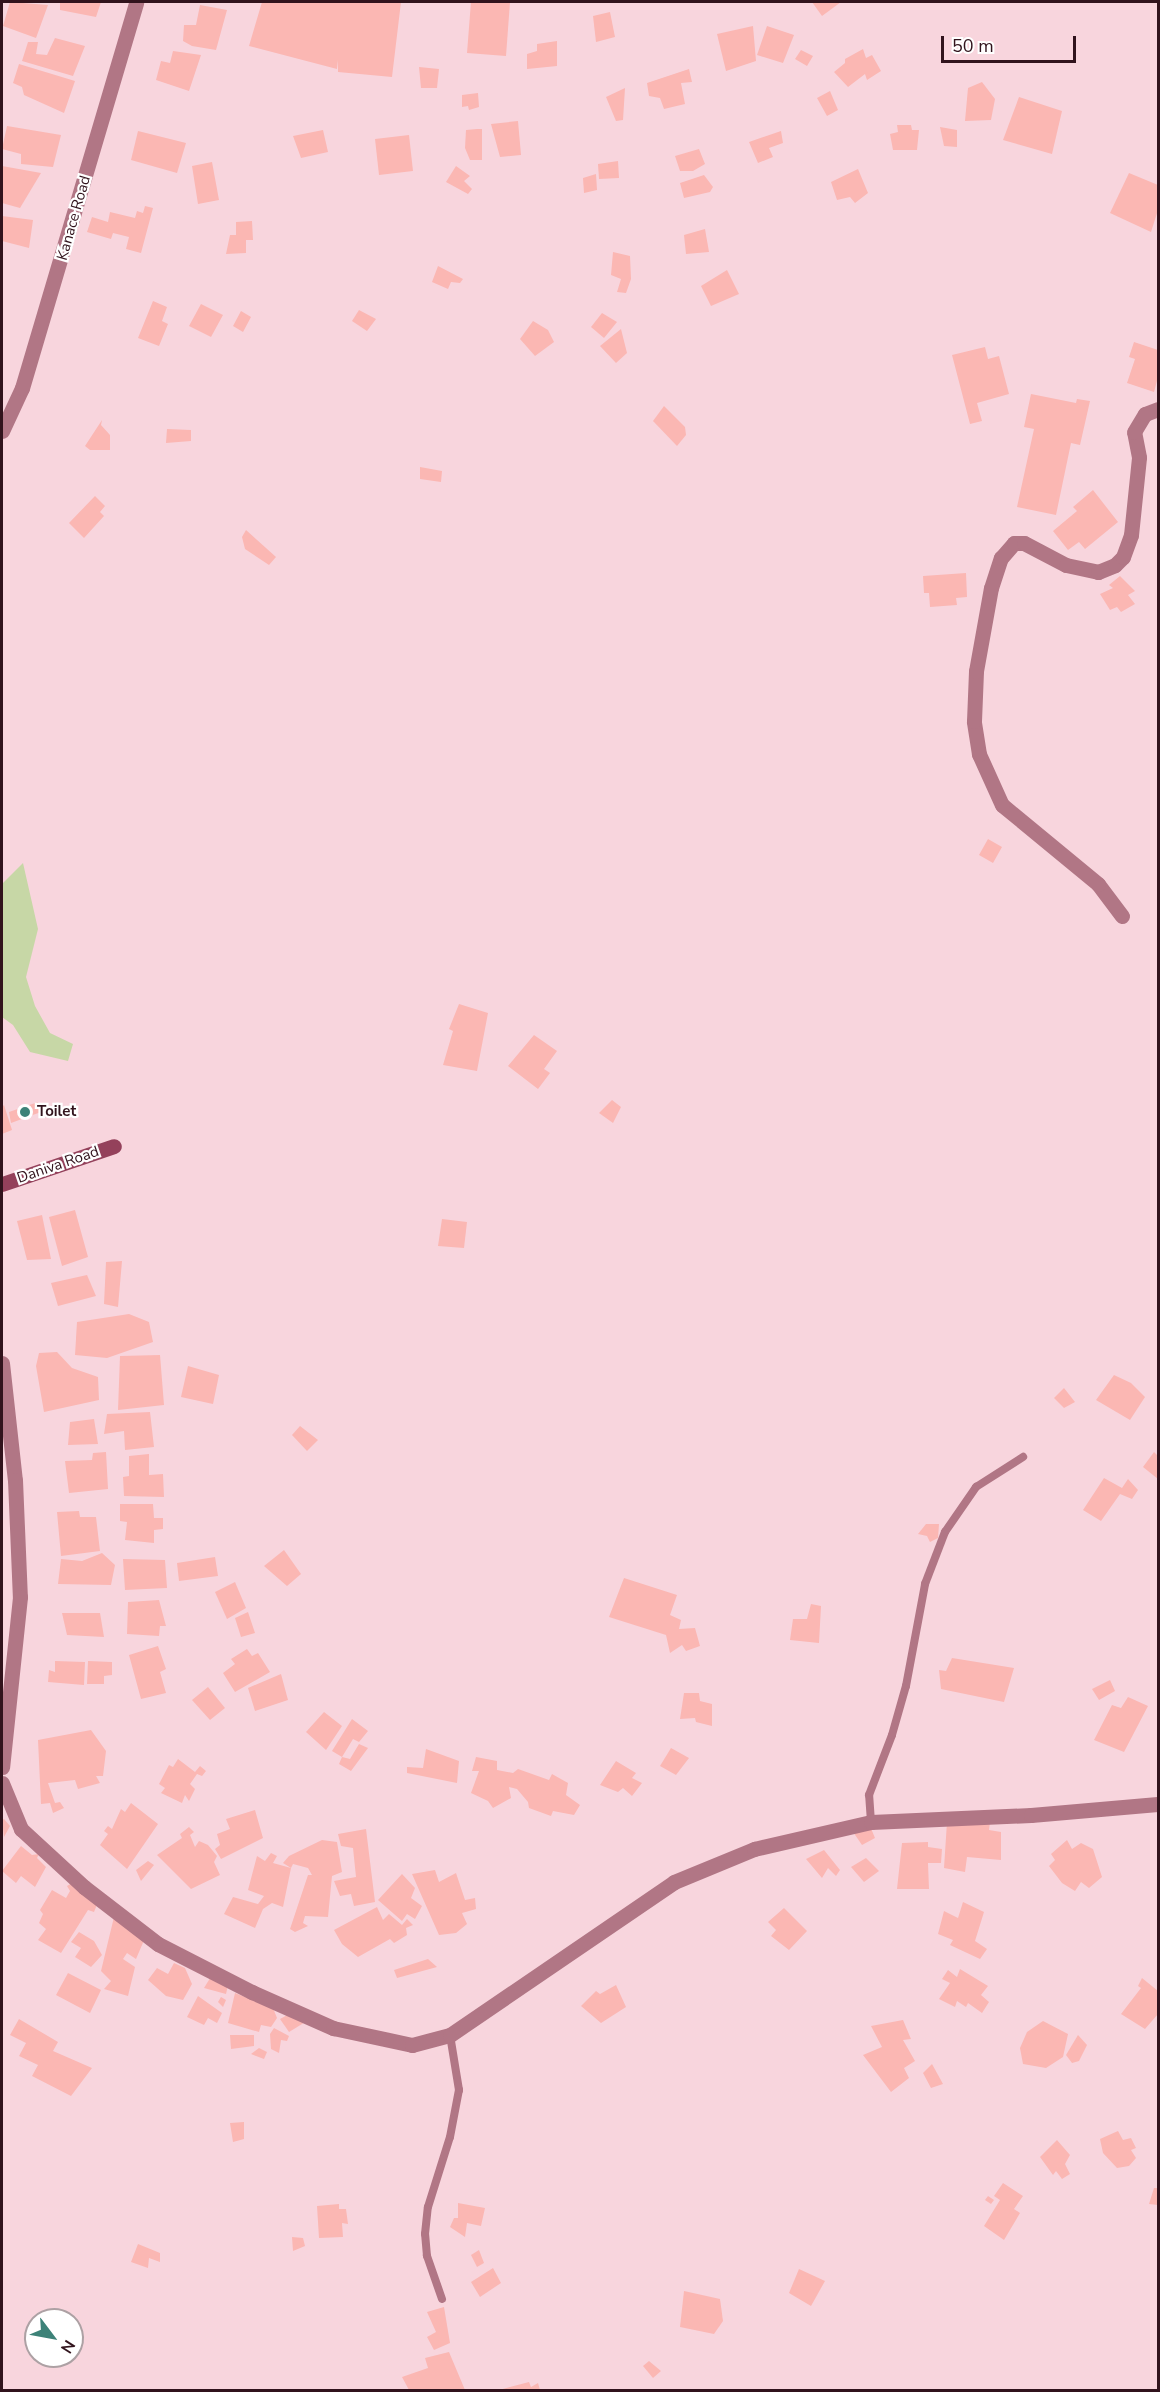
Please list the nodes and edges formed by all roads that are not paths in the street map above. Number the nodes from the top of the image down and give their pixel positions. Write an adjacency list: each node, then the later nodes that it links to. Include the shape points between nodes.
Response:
1 (136, 2): 3 (street, Kanace Road, via 29,367)
2 (1158, 410): 4 (street, via 1145,414 1134,432 1139,457 1131,535 1122,557 1115,565 1098,572 1066,565 1024,543 1014,543 1001,558 991,588 976,670 979,754 1002,805 1098,884)
3 (2, 431)
4 (1122, 916)
5 (114, 1146): 6 (main road, Daniva Road)
6 (2, 1184)
7 (2, 1363): 9 (street, via 15,1480 20,1597)
8 (1023, 1457): 12 (lane, via 976,1487 945,1532 925,1584 897,1715 869,1795)
9 (2, 1767)
10 (2, 1783): 13 (street, via 21,1829 84,1887 158,1944 333,2028 412,2045)
11 (1158, 1804): 12 (street, via 1031,1815)
12 (871, 1822): 13 (street, via 754,1849 674,1882)
13 (450, 2036): 14 (lane, via 459,2090 450,2137 428,2207 425,2234 427,2256)
14 (442, 2299)

